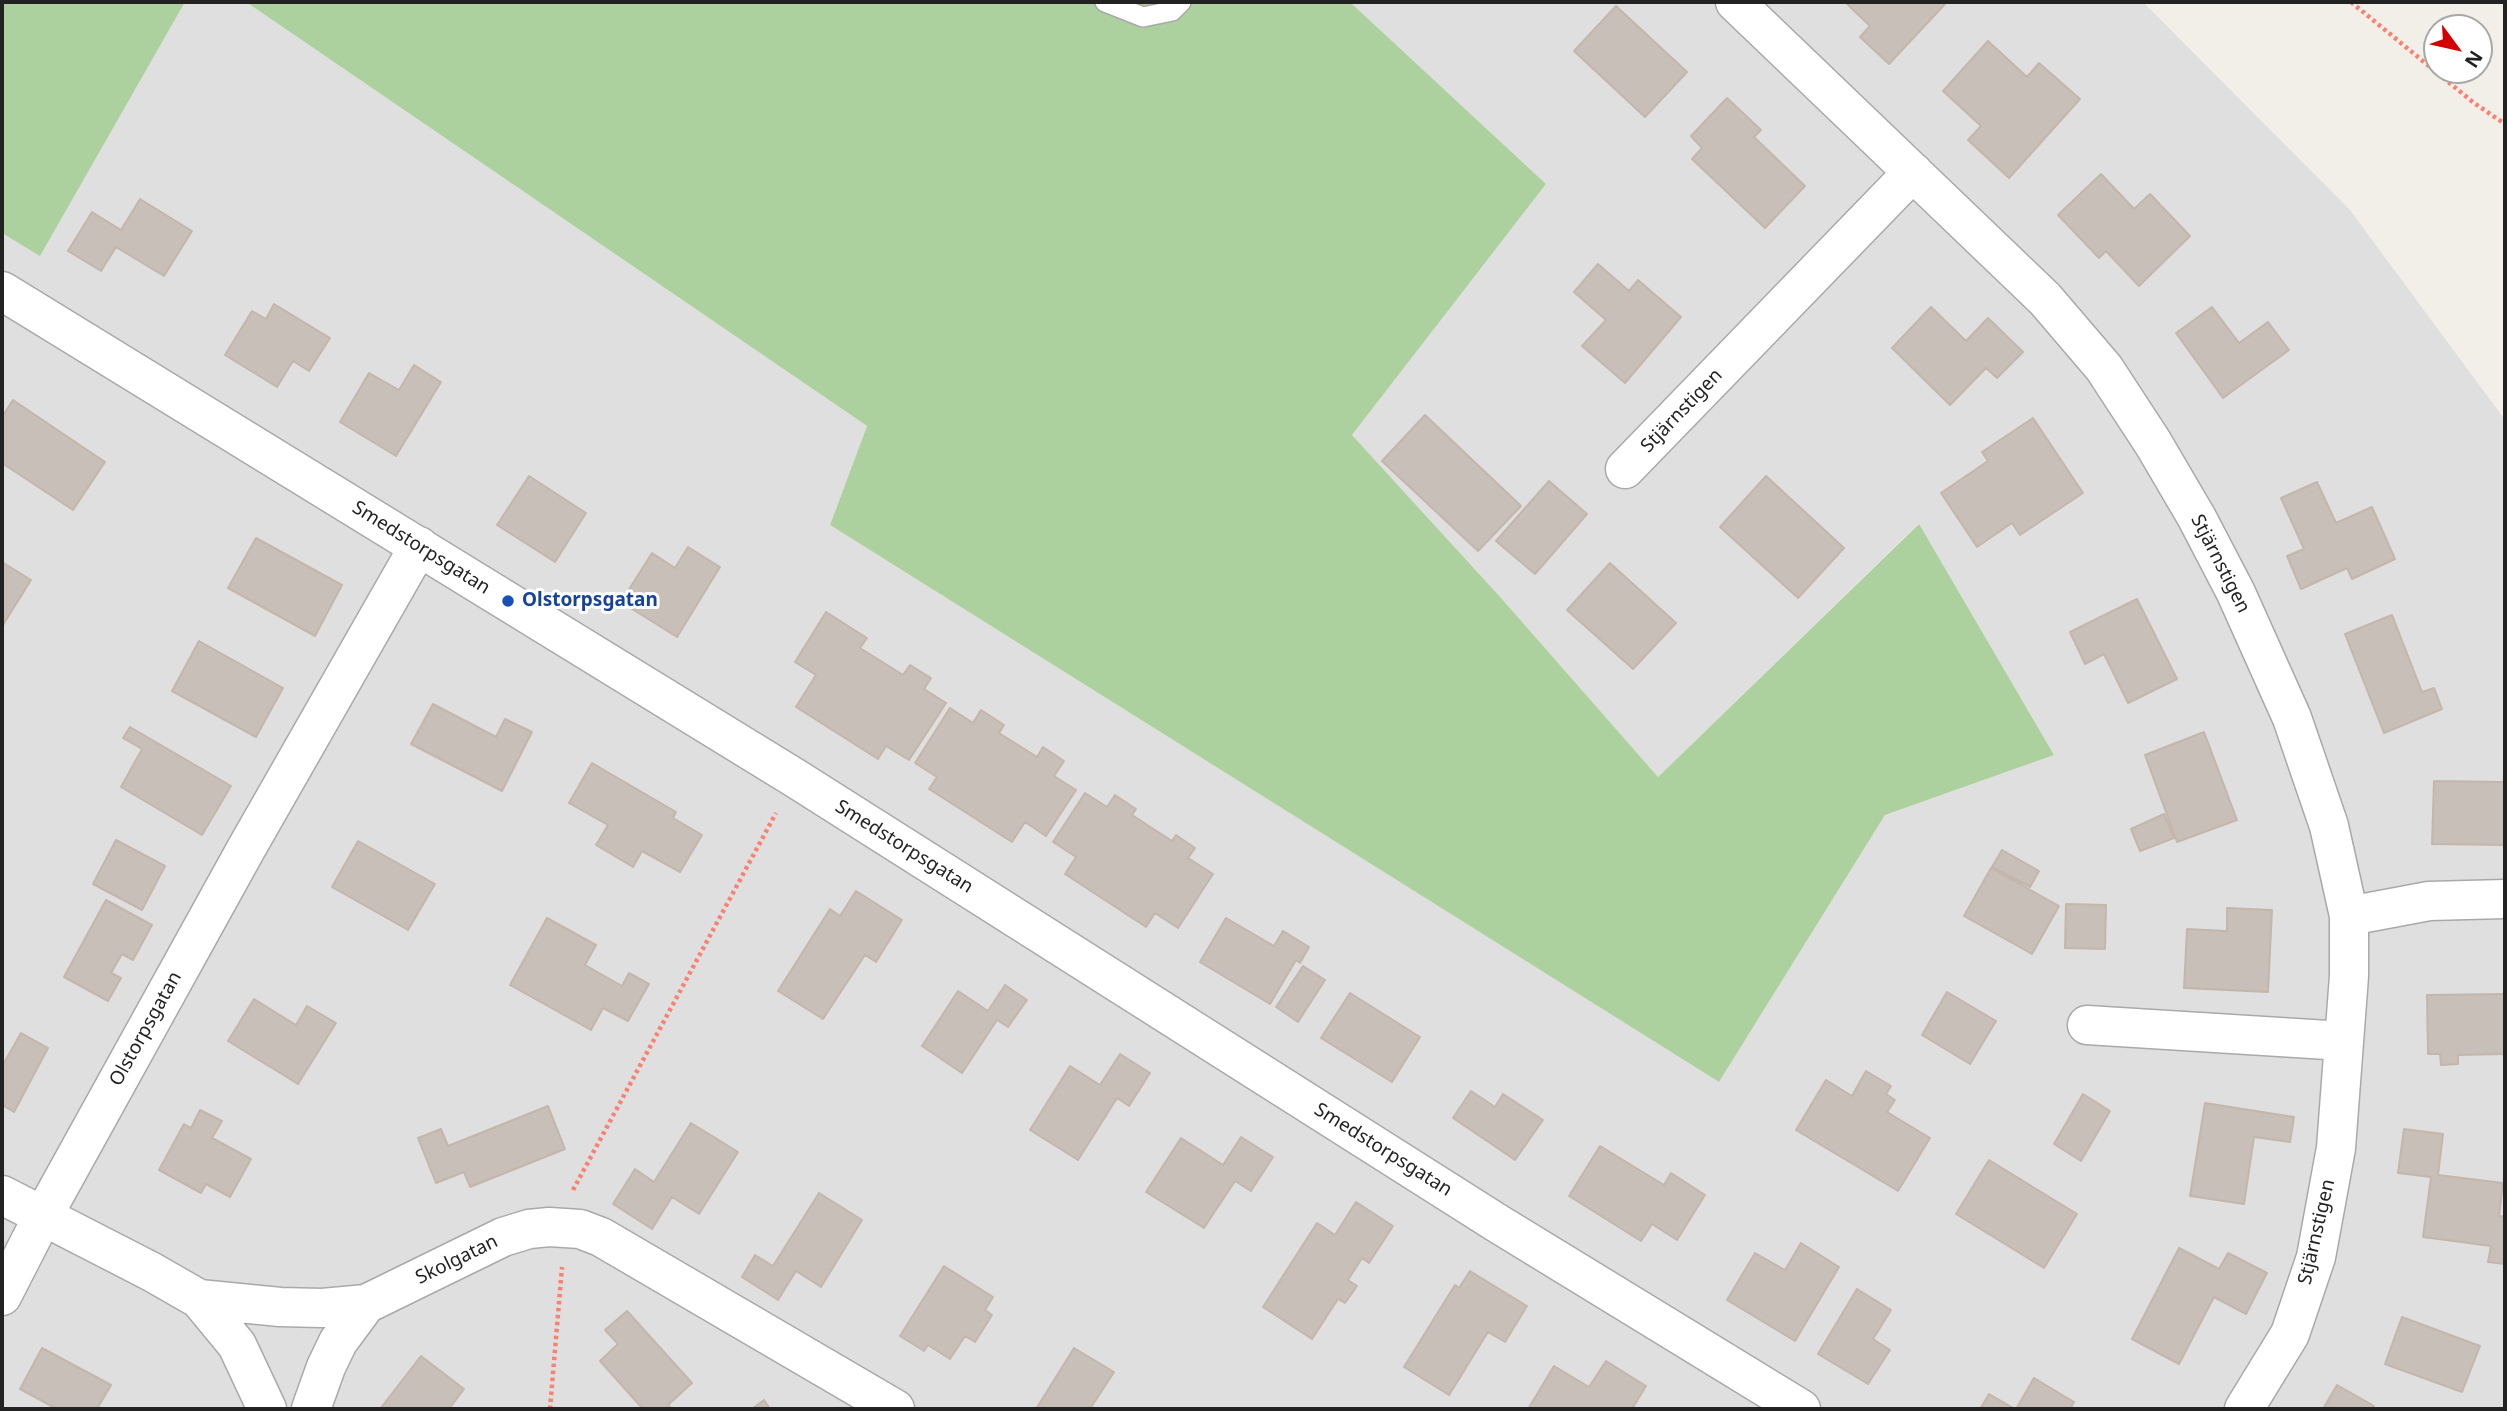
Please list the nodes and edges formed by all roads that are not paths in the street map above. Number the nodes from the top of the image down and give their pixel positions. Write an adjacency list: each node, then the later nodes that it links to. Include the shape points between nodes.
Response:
1 (1105, 2): 2 (lane, via 1143,17 1172,11)
2 (1181, 2)
3 (1735, 2): 4 (street, Stjärnstigen)
4 (1913, 172): 6 (street, Stjärnstigen); 9 (street, Stjärnstigen, via 2045,299 2104,369 2197,518 2292,718 2329,827)
5 (2, 291): 7 (street, Smedstorpsgatan)
6 (1625, 469)
7 (419, 547): 13 (street, Olstorpsgatan); 20 (street, Smedstorpsgatan)
8 (2505, 899): 9 (street, via 2429,901)
9 (2348, 916): 11 (street, Stjärnstigen)
10 (2087, 1025): 11 (street)
11 (2344, 1041): 21 (street, Stjärnstigen, via 2336,1148 2316,1257 2290,1334)
12 (2, 1195): 13 (street, Skolgatan)
13 (43, 1216): 14 (street, Olstorpsgatan); 15 (street, Skolgatan)
14 (2, 1296)
15 (199, 1299): 16 (street, Skolgatan, via 308,1308); 17 (street, via 237,1345)
16 (366, 1304): 18 (street, via 338,1342); 19 (street, Skolgatan, via 528,1228 580,1229)
17 (267, 1409)
18 (311, 1409)
19 (895, 1409)
20 (1801, 1409)
21 (2244, 1409)

